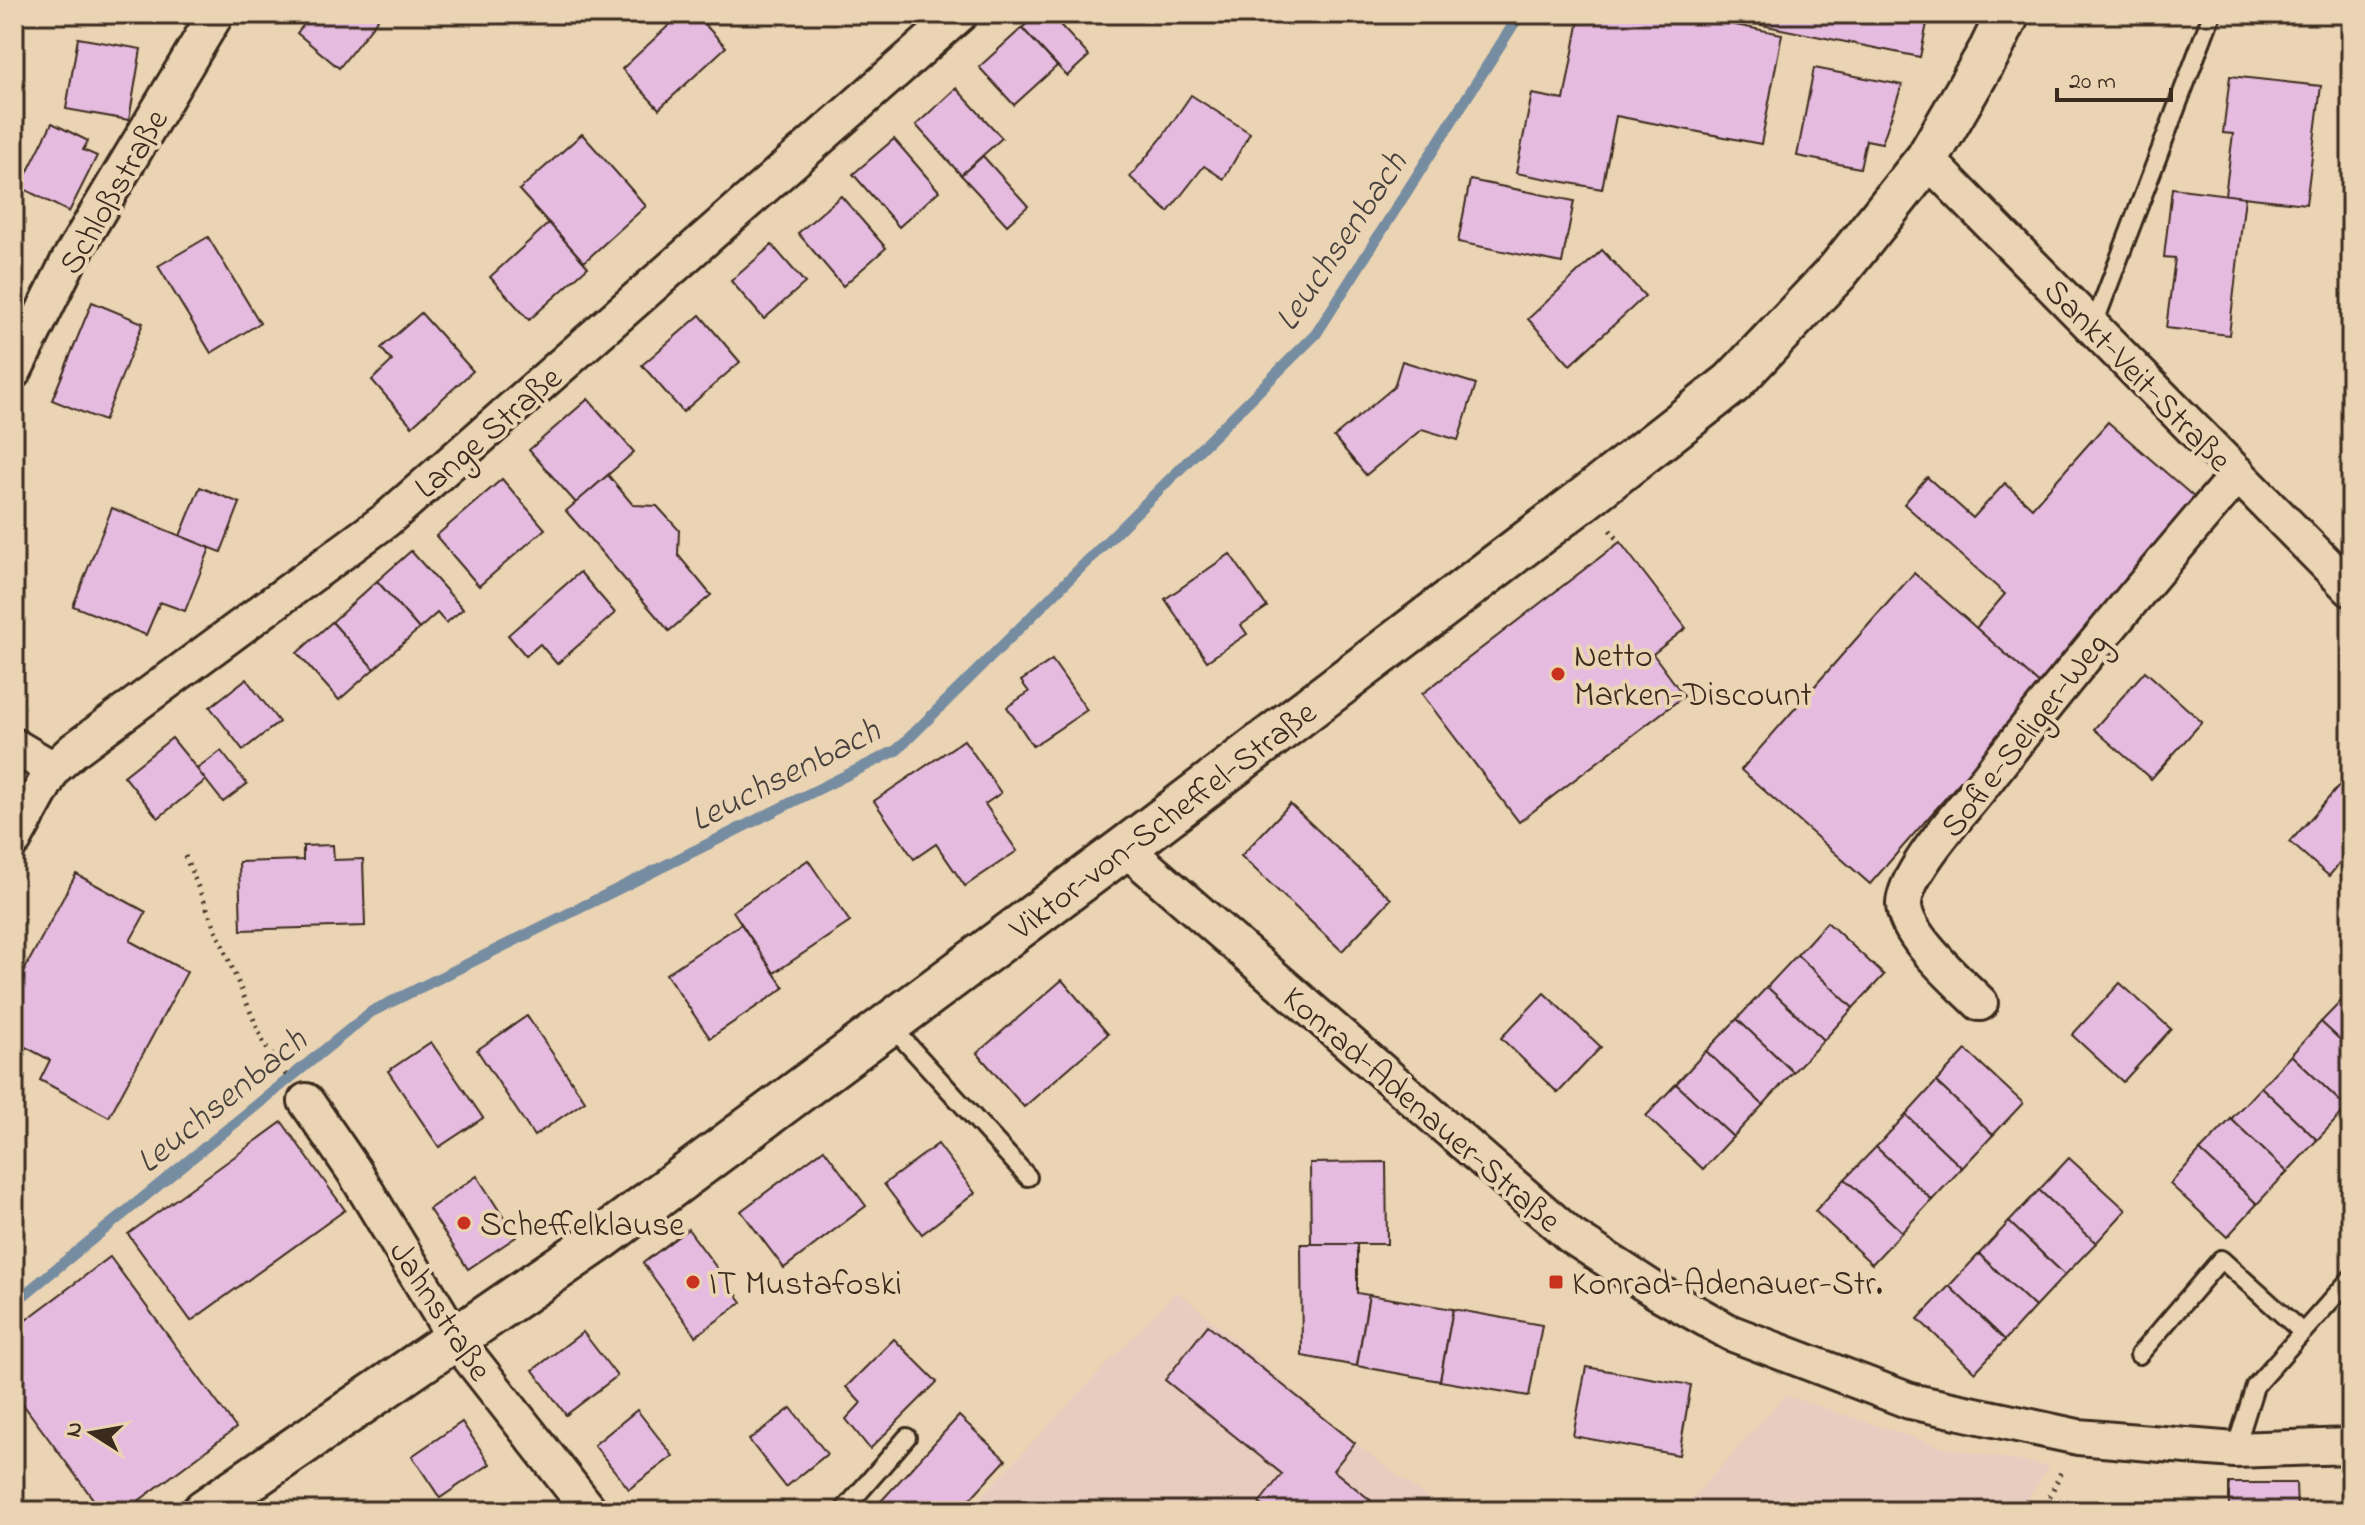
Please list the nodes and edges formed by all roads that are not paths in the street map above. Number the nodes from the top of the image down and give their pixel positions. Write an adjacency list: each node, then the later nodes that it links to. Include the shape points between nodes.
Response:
1 (216, 14): 7 (street, Schloßstraße, via 68,262)
2 (960, 14): 11 (street, Lange Straße, via 386,520)
3 (2008, 14): 5 (street, Viktor-von-Scheffel-Straße)
4 (2212, 14): 6 (lane)
5 (1927, 159): 6 (street, Sankt-Veit-Straße); 13 (street, Viktor-von-Scheffel-Straße, via 1837,272 1732,383)
6 (2093, 327): 8 (street, Sankt-Veit-Straße)
7 (14, 371)
8 (2238, 474): 9 (street, Sankt-Veit-Straße); 14 (street, Sofie-Seliger-Weg, via 2076,664 1905,889 1910,927)
9 (2351, 589)
10 (14, 746): 11 (street)
11 (53, 769): 12 (street, Lange Straße)
12 (14, 840)
13 (1125, 848): 15 (street, Viktor-von-Scheffel-Straße); 24 (street, Konrad-Adenauer-Straße, via 1571,1236 1731,1333 1910,1401 2078,1437)
14 (1980, 1003)
15 (889, 1023): 17 (lane); 20 (street, Viktor-von-Scheffel-Straße, via 615,1229)
16 (306, 1101): 20 (street, Jahnstraße)
17 (1028, 1177)
18 (2351, 1278): 19 (lane)
19 (2302, 1332): 21 (lane, via 2221,1259); 24 (lane, via 2255,1386)
20 (456, 1340): 25 (street, Viktor-von-Scheffel-Straße); 26 (street, Jahnstraße)
21 (2139, 1355)
22 (907, 1437): 27 (lane)
23 (2351, 1446): 24 (street, Konrad-Adenauer-Straße)
24 (2235, 1450)
25 (204, 1511)
26 (590, 1511)
27 (843, 1511)

